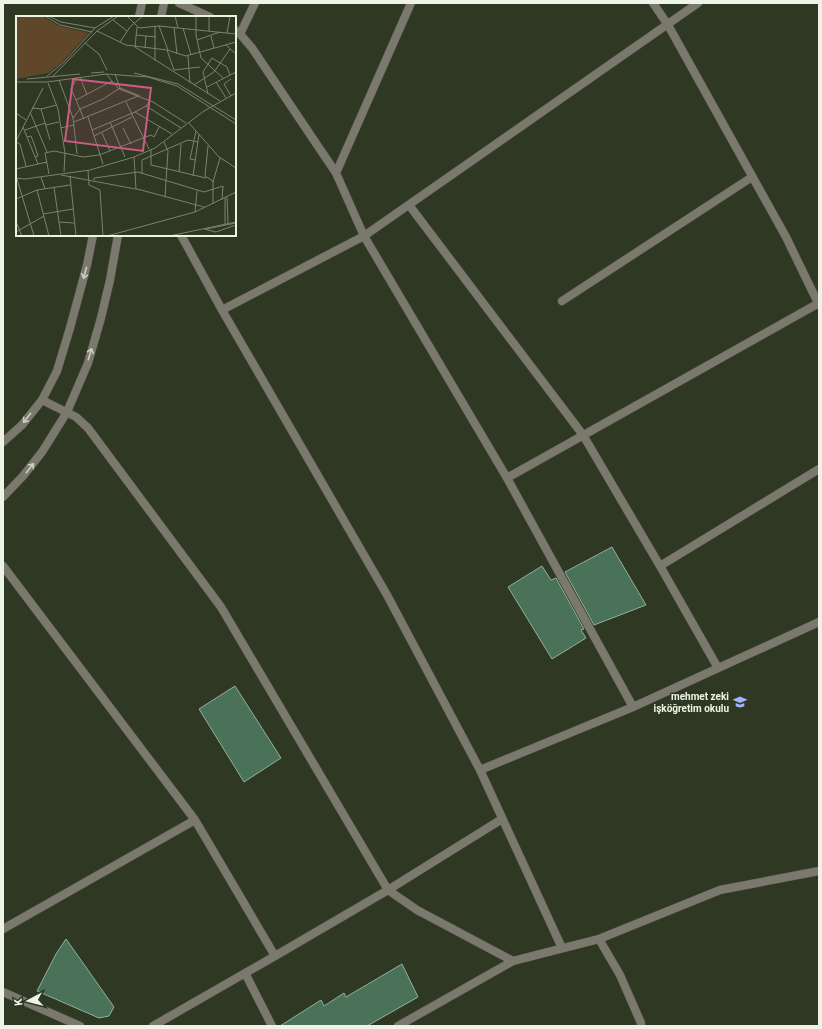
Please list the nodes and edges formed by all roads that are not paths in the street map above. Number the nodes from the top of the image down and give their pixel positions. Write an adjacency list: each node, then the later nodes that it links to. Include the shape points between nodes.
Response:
1 (142, 3): 8 (street)
2 (164, 3): 9 (street)
3 (180, 3): 10 (street)
4 (255, 3): 12 (street)
5 (411, 3): 13 (street)
6 (653, 3): 11 (street)
7 (698, 3): 11 (street)
8 (139, 16)
9 (161, 16)
10 (208, 16)
11 (668, 25): 14 (street); 15 (street)
12 (238, 32): 13 (street, via 252,48)
13 (336, 173): 19 (street)
14 (752, 177): 20 (street); 21 (street, via 786,237)
15 (409, 205): 19 (street); 25 (street)
16 (93, 236): 23 (street, one-way to 23, via 57,371)
17 (118, 236): 24 (street, one-way to 17, via 88,363 101,318)
18 (182, 236): 22 (street)
19 (364, 236): 22 (street); 28 (street)
20 (562, 301)
21 (819, 304): 25 (street)
22 (222, 310): 35 (street, via 387,595)
23 (42, 400): 24 (street); 26 (street, one-way to 26, via 22,425)
24 (68, 412): 29 (street, one-way to 24, via 42,452); 39 (street, via 88,428 221,607)
25 (583, 435): 28 (street); 31 (street)
26 (3, 442)
27 (819, 469): 31 (street)
28 (507, 478): 34 (street)
29 (3, 497)
30 (3, 566): 37 (street)
31 (660, 566): 33 (street)
32 (819, 622): 33 (street)
33 (718, 668): 34 (street)
34 (633, 707): 35 (street)
35 (480, 770): 36 (street)
36 (502, 818): 39 (street); 42 (street)
37 (195, 820): 40 (street); 43 (street)
38 (819, 871): 41 (street, via 720,890)
39 (388, 890): 43 (street); 44 (street, via 417,910)
40 (3, 929)
41 (599, 939): 42 (street); 51 (street, via 620,975)
42 (562, 948): 44 (street)
43 (275, 956): 45 (street)
44 (513, 961): 50 (street)
45 (245, 973): 48 (street); 49 (street)
46 (3, 992): 47 (street)
47 (80, 1026)
48 (153, 1026)
49 (272, 1026)
50 (398, 1026)
51 (641, 1026)

